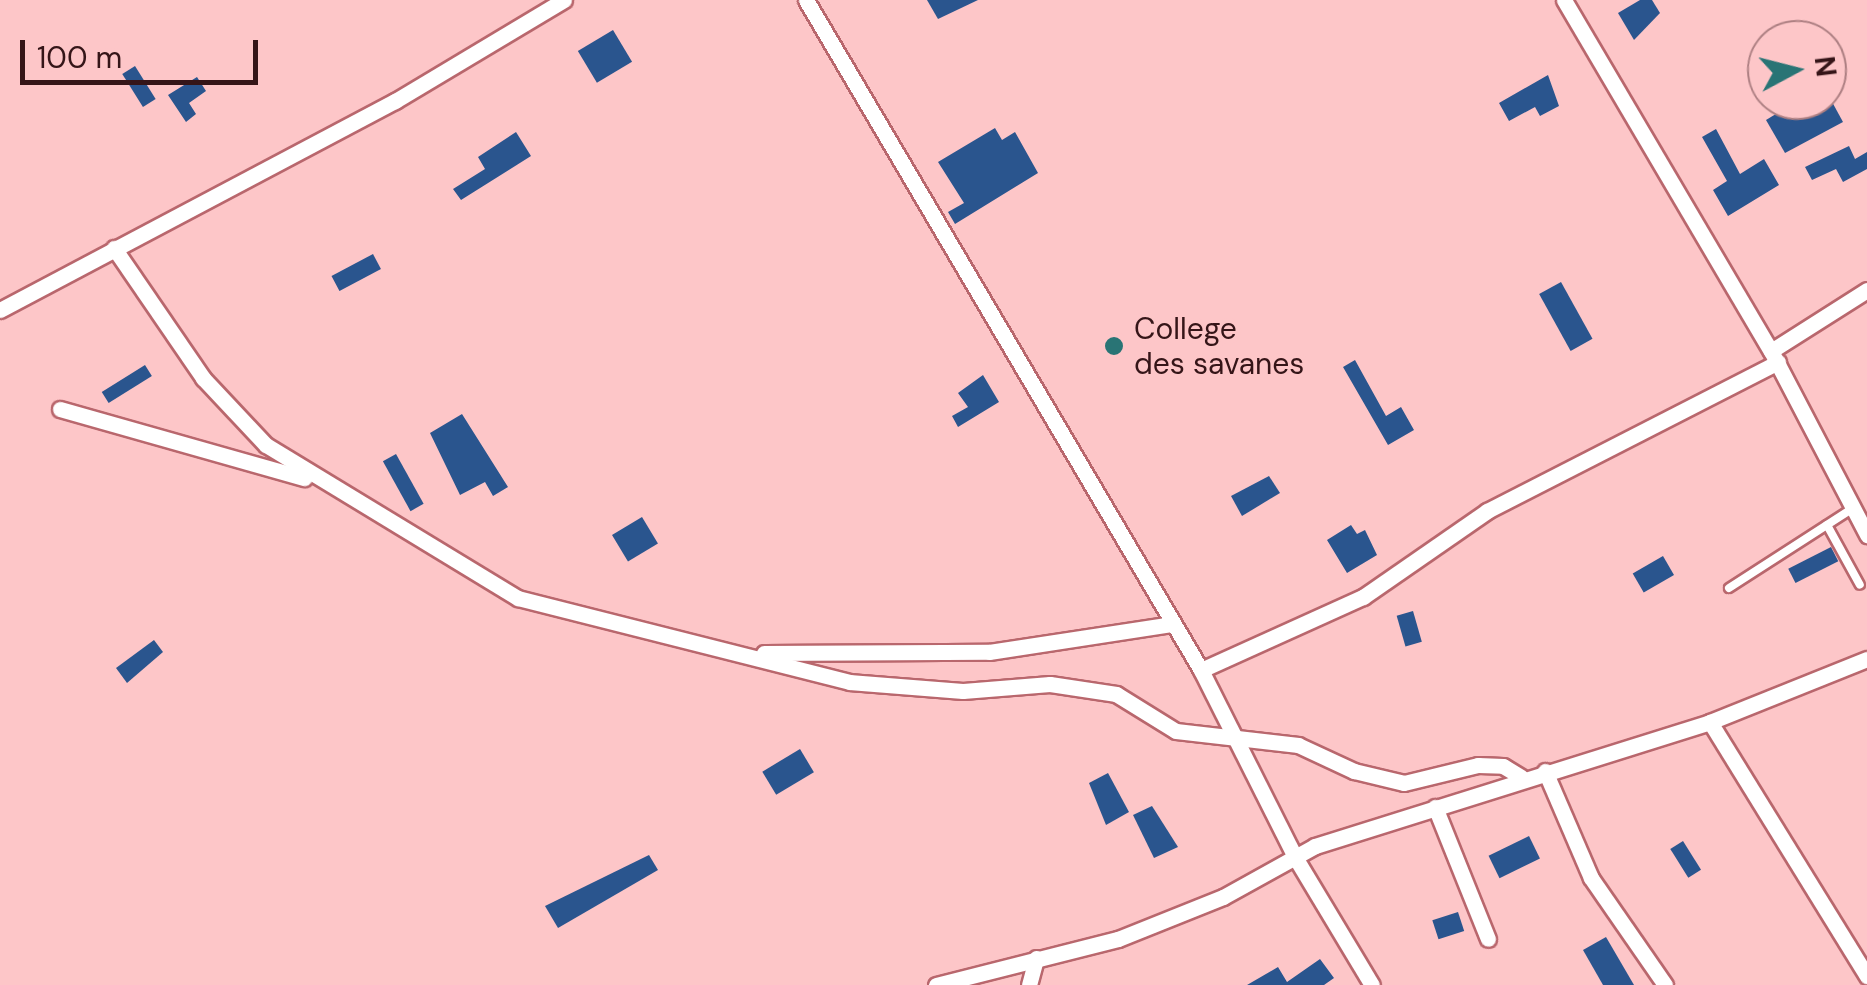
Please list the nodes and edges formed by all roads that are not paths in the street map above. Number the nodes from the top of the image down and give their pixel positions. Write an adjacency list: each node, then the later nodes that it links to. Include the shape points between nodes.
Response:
1 (564, 0): 4 (street, via 396,101)
2 (806, 0): 15 (street)
3 (1564, 0): 7 (street)
4 (114, 248): 6 (street); 9 (street, via 221,401)
5 (1867, 290): 7 (street)
6 (0, 310)
7 (1774, 356): 10 (street); 18 (street, via 1487,511 1363,597)
8 (60, 410): 9 (street)
9 (318, 482): 16 (street, via 518,598 668,641)
10 (1853, 508): 11 (lane); 12 (street)
11 (1827, 525): 13 (lane); 14 (lane)
12 (1867, 535)
13 (1860, 585)
14 (1729, 588)
15 (1173, 624): 16 (street, via 989,652); 18 (street)
16 (755, 654): 20 (street, via 849,682 963,692 1050,684 1116,694 1176,730)
17 (1867, 659): 19 (street)
18 (1201, 670): 20 (street)
19 (1710, 722): 21 (street); 27 (street)
20 (1235, 738): 22 (street, via 1298,745 1354,771 1404,782 1478,766 1503,766); 24 (street)
21 (1545, 771): 22 (street); 31 (street, via 1591,878)
22 (1520, 777): 23 (street)
23 (1435, 807): 24 (street); 25 (street)
24 (1295, 857): 26 (street, via 1118,940); 30 (street)
25 (1488, 938)
26 (1036, 958): 28 (street); 29 (street)
27 (1867, 976)
28 (936, 985)
29 (1029, 985)
30 (1372, 985)
31 (1665, 985)

